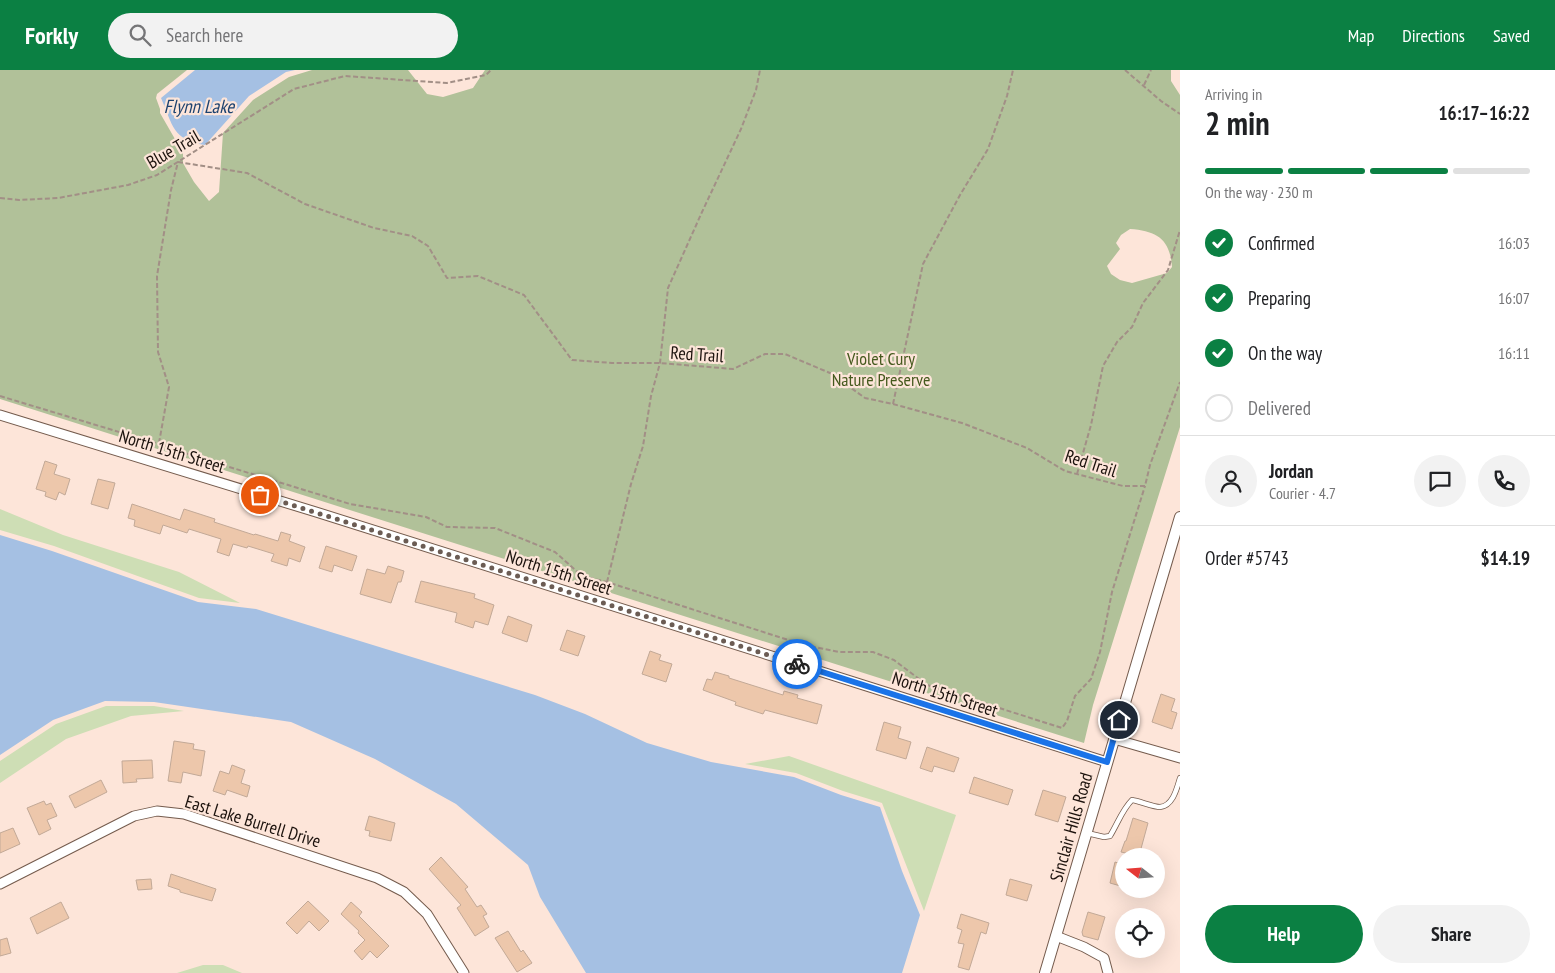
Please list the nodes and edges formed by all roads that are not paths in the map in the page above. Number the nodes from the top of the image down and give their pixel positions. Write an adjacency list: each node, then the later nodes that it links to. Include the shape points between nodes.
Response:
1 (0, 415): 5 (street, North 15th Street)
2 (1180, 517): 3 (street, Sinclair Hills Road)
3 (1114, 739): 4 (street); 5 (street, Sinclair Hills Road)
4 (1180, 758)
5 (1107, 762): 7 (street, Sinclair Hills Road)
6 (1180, 778): 7 (lane, via 1169,803 1160,807 1132,800 1124,808 1110,836)
7 (1086, 833): 9 (street, Sinclair Hills Road)
8 (0, 884): 10 (street, East Lake Burrell Drive, via 134,816 157,811 184,814 377,878 404,892 427,914)
9 (1056, 936): 11 (street, Sinclair Hills Road); 12 (street, via 1104,958)
10 (464, 973)
11 (1045, 973)
12 (1108, 973)

